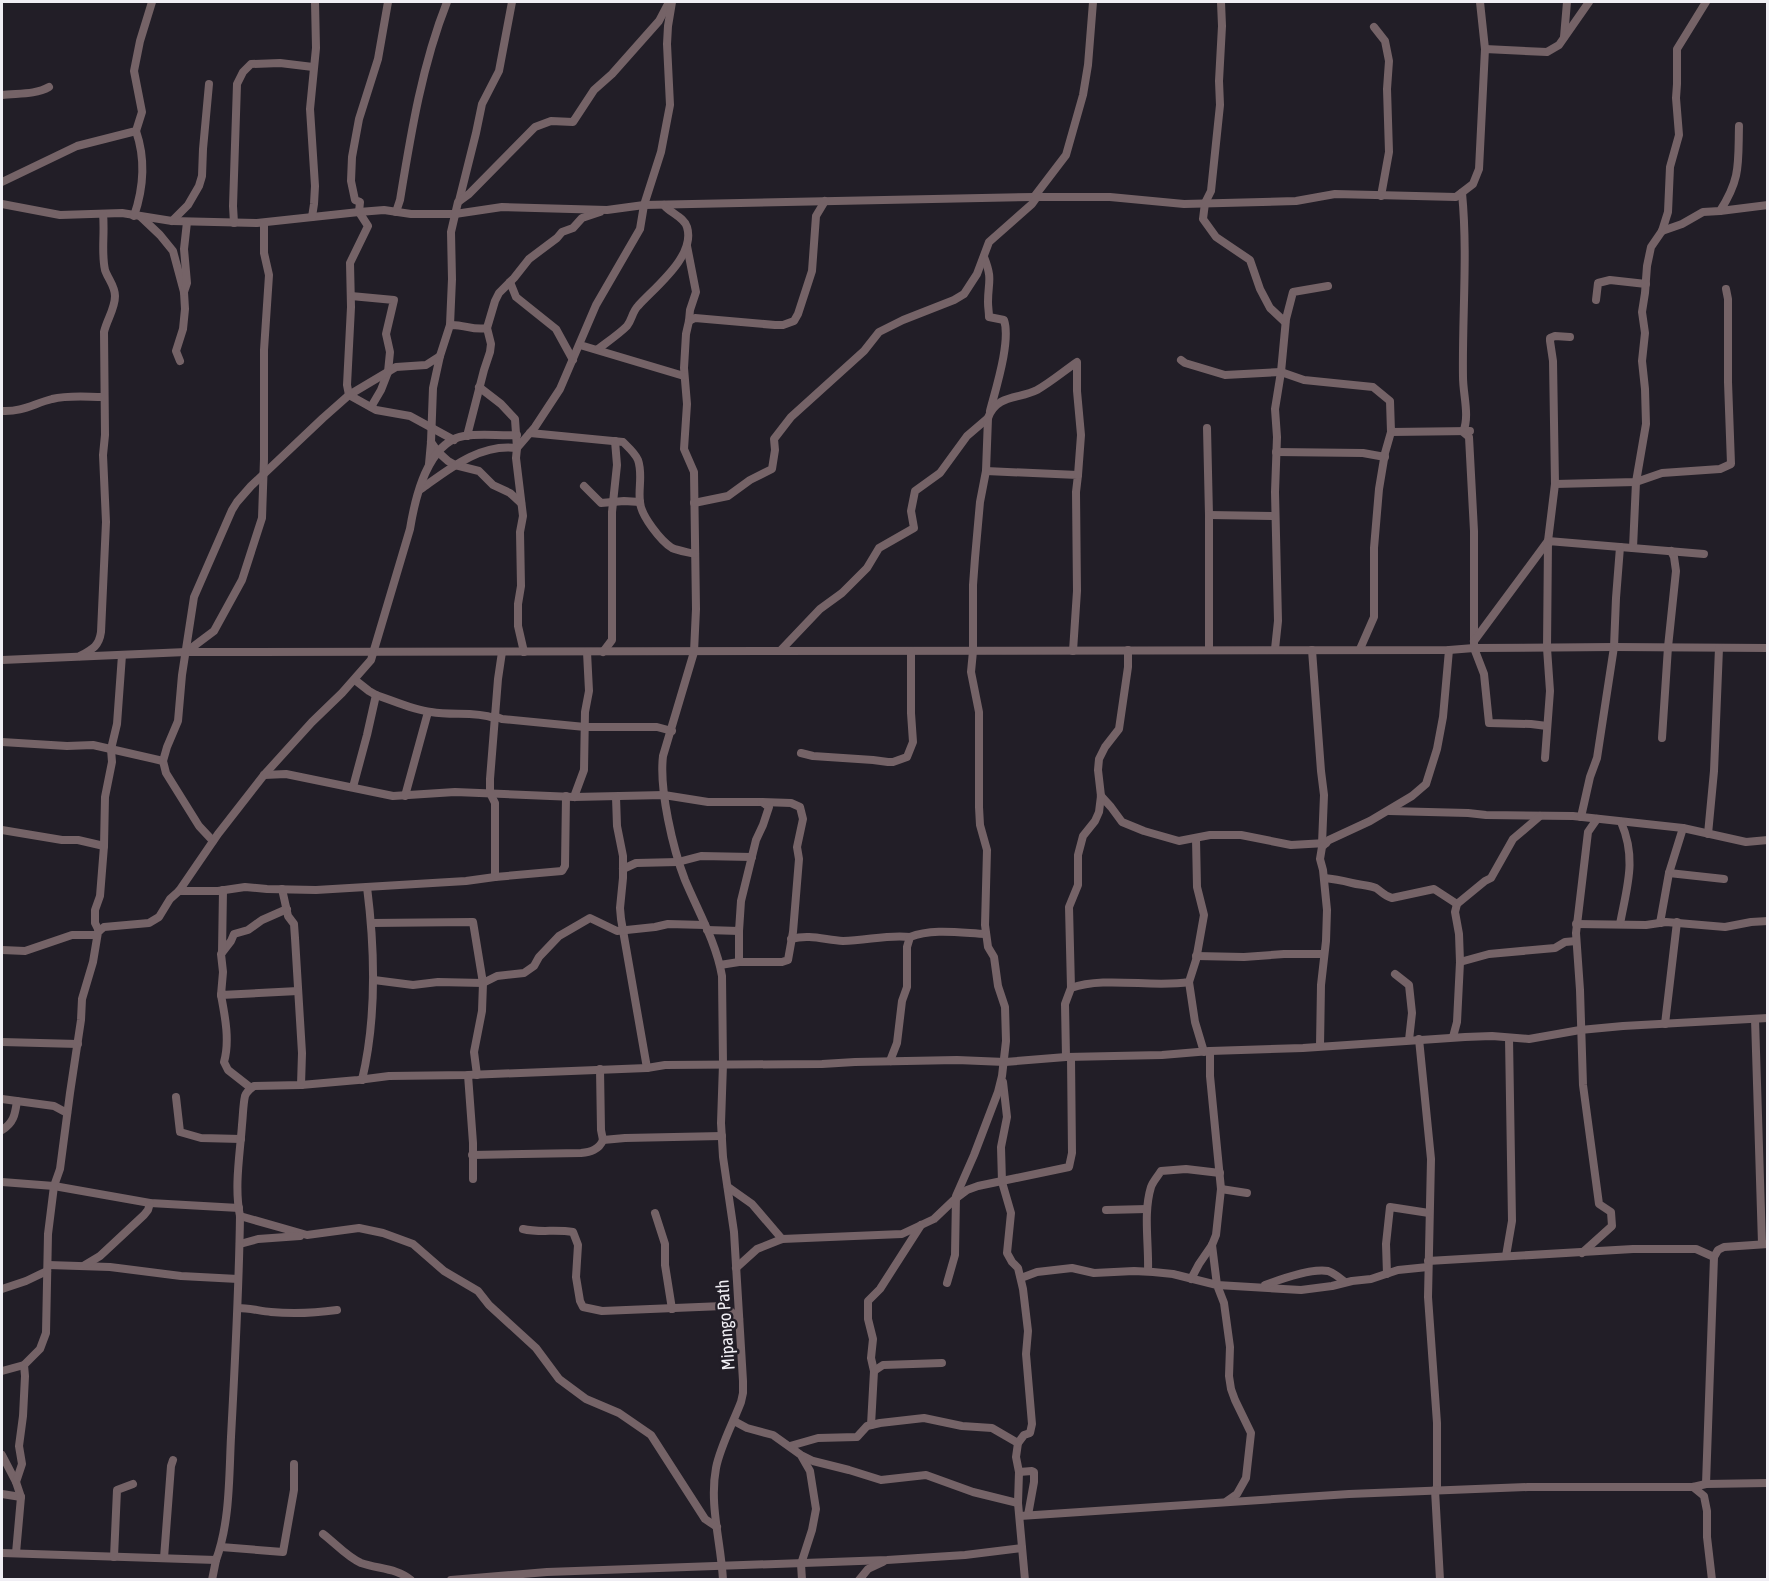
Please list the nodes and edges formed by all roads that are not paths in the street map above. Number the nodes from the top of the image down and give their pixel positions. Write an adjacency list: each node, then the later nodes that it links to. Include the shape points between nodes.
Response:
1 (152, 2): 21 (street, via 134,71 142,112)
2 (315, 2): 16 (street)
3 (388, 2): 35 (street, via 378,59 352,157 351,181 355,200 360,202)
4 (447, 2): 36 (street, via 418,102)
5 (512, 2): 27 (street, via 500,71 482,104)
6 (671, 2): 27 (street, via 659,21 594,90 573,122 551,121 535,127); 30 (street, via 667,44 670,105 661,152)
7 (1094, 2): 25 (street, via 1083,95 1066,155)
8 (1221, 2): 28 (street, via 1220,105 1211,191)
9 (1480, 2): 15 (street)
10 (1567, 2): 14 (street)
11 (1590, 2): 14 (street)
12 (1706, 2): 45 (street, via 1677,50 1679,135 1670,167 1668,212)
13 (1374, 27): 24 (street, via 1384,41 1389,61 1389,152)
14 (1564, 38): 15 (street, via 1547,52)
15 (1485, 49): 23 (street, via 1479,169 1473,184)
16 (313, 67): 40 (street); 43 (street, via 251,64 243,72 237,84 235,111)
17 (209, 84): 41 (street, via 202,176 188,205)
18 (49, 87): 19 (street, via 40,92)
19 (2, 95)
20 (1739, 126): 34 (street, via 1736,180)
21 (136, 132): 22 (street, via 77,146); 39 (street, via 144,167)
22 (2, 182)
23 (1462, 193): 24 (street, via 1449,198); 77 (street)
24 (1381, 196): 28 (street, via 1335,194 1296,201)
25 (1036, 197): 26 (street); 28 (street); 47 (street, via 989,242)
26 (825, 201): 31 (street); 55 (street, via 816,216 812,271 794,321 775,325 695,318)
27 (458, 202): 38 (street)
28 (1205, 203): 56 (street, via 1203,219 1216,237 1251,260 1270,308)
29 (2, 204): 37 (street, via 60,215)
30 (644, 205): 31 (street); 33 (street); 60 (street, via 640,229 596,305)
31 (664, 205): 46 (street, Mipango Path, via 684,221)
32 (1767, 205): 34 (street)
33 (607, 210): 38 (street, via 502,207); 48 (street, via 582,218 573,228 562,232 529,259)
34 (1720, 211): 45 (street, via 1703,212)
35 (359, 212): 36 (street); 40 (street); 53 (street, via 368,226 350,263)
36 (396, 212): 38 (street)
37 (104, 214): 39 (street); 71 (street, via 104,264 115,294 104,332)
38 (455, 214): 57 (street, via 451,232)
39 (138, 216): 41 (street); 52 (street, via 173,250)
40 (312, 217): 44 (street)
41 (172, 221): 42 (street)
42 (187, 222): 43 (street); 52 (street, via 187,283)
43 (234, 223): 44 (street)
44 (264, 223): 92 (street, via 269,275)
45 (1662, 231): 49 (street, via 1648,256)
46 (687, 246): 55 (street, Mipango Path, via 696,292); 61 (street, via 667,277 634,310 628,325)
47 (984, 258): 74 (street, via 990,272 989,317 1004,320 1006,328); 101 (street, via 964,294 879,332 864,351 795,414 774,439 772,469 728,496)
48 (510, 282): 58 (street, via 495,301); 63 (street, via 516,297 556,329)
49 (1646, 284): 54 (street, via 1610,280 1598,284); 94 (street, via 1642,361 1646,424)
50 (1328, 286): 56 (street, via 1293,292)
51 (1726, 289): 94 (street, via 1731,464 1720,470 1662,473)
52 (183, 292): 65 (street, via 183,329 176,351)
53 (351, 296): 66 (street, via 394,300 387,334); 70 (street)
54 (1596, 300)
55 (689, 321): 68 (street, Mipango Path)
56 (1286, 322): 67 (street)
57 (450, 325): 58 (street); 62 (street)
58 (487, 328): 69 (street, via 490,352)
59 (1569, 337): 95 (street, via 1550,338)
60 (580, 345): 61 (street); 63 (street)
61 (597, 349): 68 (street)
62 (440, 356): 66 (street, via 426,365 396,367); 75 (street, via 433,388)
63 (573, 360): 79 (street, via 560,388)
64 (1181, 360): 67 (street, via 1225,375)
65 (180, 361)
66 (388, 372): 70 (street); 72 (street)
67 (1281, 372): 78 (street, via 1305,380 1373,387 1390,401); 87 (street, via 1275,409)
68 (684, 376): 101 (street, Mipango Path, via 684,449 694,472)
69 (479, 387): 80 (street, via 515,419); 81 (street)
70 (349, 395): 72 (street); 92 (street)
71 (104, 397): 73 (street, via 71,396 21,410); 134 (street, via 106,522 101,632 99,644)
72 (371, 407): 75 (street, via 410,416)
73 (2, 411)
74 (989, 414): 91 (street); 93 (street, via 1009,398 1035,392 1077,362 1081,435); 118 (street, via 940,473 915,491 911,511 914,528 879,549 867,568)
75 (432, 427): 82 (street); 84 (street)
76 (1207, 428): 102 (street)
77 (1466, 431): 78 (street); 110 (street, via 1474,531)
78 (1391, 432): 88 (street)
79 (530, 433): 83 (street); 85 (street)
80 (517, 435): 81 (street); 85 (street)
81 (467, 436): 82 (street)
82 (454, 440): 86 (street)
83 (615, 441): 98 (street); 99 (street, via 623,441 637,457)
84 (431, 442): 86 (street); 90 (street)
85 (517, 448): 89 (street, via 485,451); 100 (street)
86 (438, 452): 89 (street); 90 (street)
87 (1276, 452): 88 (street); 103 (street)
88 (1385, 457): 117 (street, via 1374,549 1374,617)
89 (454, 465): 97 (street); 100 (street, via 479,471)
90 (428, 466): 97 (street)
91 (986, 471): 93 (street); 125 (street, via 975,558)
92 (263, 475): 127 (street, via 232,510 194,597); 127 (street, via 262,518 242,580 214,631)
93 (1078, 475): 126 (street)
94 (1636, 482): 95 (street); 106 (street)
95 (1555, 484): 104 (street)
96 (584, 486): 98 (street, via 599,502)
97 (421, 489): 123 (street)
98 (613, 502): 99 (street); 131 (street, via 612,640)
99 (640, 502): 108 (street, via 642,511 667,544)
100 (521, 503): 129 (street, via 518,626)
101 (694, 503): 108 (street, Mipango Path)
102 (1209, 515): 103 (street); 120 (street)
103 (1275, 516): 116 (street)
104 (1548, 541): 105 (street); 110 (street); 113 (street)
105 (1620, 547): 106 (street); 111 (street)
106 (1634, 548): 107 (street)
107 (1671, 551): 109 (street); 112 (street, via 1676,571)
108 (695, 554): 132 (street, Mipango Path)
109 (1704, 554)
110 (1474, 645): 113 (street); 122 (street); 140 (street, via 1484,675 1489,723)
111 (1614, 647): 112 (street); 113 (street); 160 (street, via 1597,758)
112 (1668, 647): 114 (street); 143 (street)
113 (1547, 648): 140 (street)
114 (1719, 648): 115 (street); 165 (street)
115 (1767, 648)
116 (1275, 649): 120 (street); 121 (street)
117 (1360, 649): 121 (street); 122 (street)
118 (781, 650): 124 (street); 132 (street)
119 (1128, 650): 120 (street); 126 (street); 155 (street, via 1119,729 1099,762)
120 (1209, 650)
121 (1312, 650): 169 (street, via 1324,795)
122 (1449, 650): 158 (street, via 1443,717 1429,777 1420,790)
123 (374, 651): 127 (street); 128 (street); 136 (street)
124 (911, 651): 125 (street); 146 (street, via 913,742 907,758 888,762)
125 (973, 651): 126 (street); 194 (street, via 971,672 979,712 979,807 987,850)
126 (1073, 651)
127 (186, 652): 133 (street); 148 (street, via 178,721)
128 (502, 652): 129 (street); 139 (street)
129 (524, 652): 130 (street)
130 (587, 652): 131 (street); 141 (street, via 589,691)
131 (603, 652): 132 (street)
132 (694, 652): 142 (street, Mipango Path)
133 (122, 655): 134 (street); 145 (street, via 117,724)
134 (79, 656): 135 (street)
135 (2, 660)
136 (355, 680): 137 (street); 149 (street)
137 (376, 695): 138 (street); 150 (street)
138 (428, 712): 139 (street); 153 (street)
139 (494, 718): 141 (street); 151 (street)
140 (1547, 726): 147 (street)
141 (585, 727): 142 (street, via 657,727); 154 (street, via 584,775)
142 (672, 731): 152 (street, Mipango Path, via 662,764)
143 (1662, 738)
144 (2, 742): 145 (street)
145 (111, 749): 148 (street); 170 (street)
146 (801, 753)
147 (1545, 758)
148 (163, 761): 168 (street, via 166,773 199,826)
149 (264, 775): 150 (street, via 286,774); 168 (street)
150 (353, 787): 153 (street)
151 (490, 793): 153 (street); 154 (street); 175 (street, via 495,803)
152 (664, 795): 156 (street); 157 (street, via 708,802); 172 (street, Mipango Path)
153 (405, 796)
154 (570, 796): 156 (street); 175 (street, via 564,870)
155 (1101, 796): 166 (street, via 1124,824 1179,841); 209 (street, via 1098,815 1079,849 1078,885 1069,907)
156 (616, 797): 173 (street)
157 (762, 802): 171 (street, via 769,807); 196 (street, via 791,803 800,807 803,819 797,847)
158 (1387, 811): 159 (street); 169 (street)
159 (1540, 816): 160 (street); 182 (street, via 1513,839 1491,878)
160 (1581, 816): 161 (street)
161 (1597, 819): 162 (street); 188 (street, via 1588,832)
162 (1621, 822): 163 (street); 189 (street, via 1628,838 1630,873)
163 (1683, 828): 165 (street); 174 (street)
164 (2, 830): 170 (street)
165 (1708, 834): 167 (street, via 1746,842)
166 (1196, 839): 169 (street, via 1241,835 1291,845); 201 (street, via 1197,887 1204,915)
167 (1767, 840)
168 (213, 841): 181 (street)
169 (1324, 844): 176 (street, via 1320,859)
170 (104, 846): 193 (street, via 100,896 95,910)
171 (752, 856): 172 (street, via 700,856); 191 (street, via 741,901)
172 (678, 862): 173 (street, via 636,863); 190 (street, Mipango Path)
173 (623, 868): 192 (street, via 620,908)
174 (1669, 873): 177 (street); 186 (street)
175 (495, 877): 178 (street)
176 (1324, 878): 182 (street, via 1367,885 1392,898 1434,889); 200 (street)
177 (1724, 879)
178 (367, 887): 179 (street); 187 (street)
179 (282, 889): 180 (street); 183 (street)
180 (223, 890): 181 (street); 199 (street)
181 (179, 891): 193 (street, via 155,921 104,927)
182 (1457, 904): 203 (street)
183 (287, 909): 199 (street, via 234,934); 210 (street, via 294,924)
184 (1767, 921): 185 (street, via 1725,927)
185 (1677, 922): 186 (street); 214 (street)
186 (1660, 923): 189 (street)
187 (371, 924): 206 (street); 208 (street, via 473,922)
188 (1576, 924): 189 (street); 197 (street)
189 (1620, 924)
190 (706, 928): 191 (street); 192 (street, via 668,924); 204 (street, Mipango Path)
191 (739, 931): 202 (street)
192 (624, 932): 208 (street, via 611,930 590,918 559,936 524,974 497,976); 229 (street)
193 (98, 933): 198 (street, via 76,934 26,951); 222 (street, via 82,999)
194 (986, 934): 195 (street); 227 (street, via 1005,1007)
195 (910, 937): 196 (street); 226 (street, via 907,987)
196 (791, 939): 202 (street, via 788,960)
197 (1576, 941): 203 (street, via 1555,948 1490,954); 215 (street)
198 (2, 950)
199 (222, 952): 211 (street)
200 (1324, 954): 201 (street); 223 (street)
201 (1197, 956): 207 (street)
202 (739, 962): 204 (street)
203 (1460, 962): 217 (street)
204 (720, 965): 228 (street, Mipango Path)
205 (1395, 974): 220 (street, via 1409,985)
206 (374, 980): 208 (street, via 413,985); 234 (street)
207 (1189, 982): 209 (street); 224 (street, via 1195,1022)
208 (483, 983): 232 (street, via 474,1052)
209 (1071, 988): 225 (street, via 1065,1004)
210 (298, 991): 211 (street); 235 (street)
211 (221, 995): 236 (street, via 227,1052 224,1062)
212 (1767, 1018): 213 (street)
213 (1755, 1019): 214 (street); 266 (street)
214 (1665, 1024): 215 (street)
215 (1580, 1030): 218 (street, via 1529,1039); 268 (street, via 1582,1085 1599,1204 1611,1212 1612,1226)
216 (2, 1032): 221 (street)
217 (1453, 1037): 218 (street); 219 (street)
218 (1509, 1038): 269 (street, via 1512,1221)
219 (1419, 1039): 220 (street); 260 (street, via 1431,1159)
220 (1409, 1040): 223 (street)
221 (5, 1042): 222 (street)
222 (78, 1044): 240 (street)
223 (1320, 1046): 224 (street)
224 (1207, 1051): 225 (street); 246 (street)
225 (1068, 1058): 227 (street); 249 (street, via 1072,1154 1069,1167)
226 (890, 1061): 227 (street); 228 (street)
227 (1005, 1062): 233 (street)
228 (723, 1064): 229 (street); 242 (street, Mipango Path)
229 (647, 1068): 230 (street)
230 (600, 1070): 232 (street); 244 (street)
231 (468, 1075): 232 (street); 234 (street); 245 (street)
232 (477, 1075)
233 (1002, 1076): 249 (street, via 1006,1118 1001,1147); 254 (street)
234 (362, 1080): 235 (street)
235 (301, 1085): 236 (street)
236 (251, 1088): 243 (street, via 245,1098)
237 (176, 1097): 243 (street, via 180,1132 201,1138)
238 (2, 1099): 239 (street)
239 (17, 1101): 240 (street, via 54,1106); 241 (street, via 13,1120)
240 (67, 1113): 250 (street)
241 (2, 1130)
242 (722, 1136): 244 (street); 251 (street, Mipango Path)
243 (241, 1139): 258 (street)
244 (603, 1140): 245 (street, via 590,1152)
245 (472, 1155): 247 (street)
246 (1220, 1173): 252 (street); 256 (street, via 1161,1171 1152,1185)
247 (472, 1179)
248 (2, 1182): 250 (street)
249 (1002, 1182): 254 (street, via 978,1186); 278 (street, via 1011,1213 1007,1253)
250 (54, 1186): 255 (street); 273 (street)
251 (728, 1187): 264 (street, via 752,1204); 274 (street, Mipango Path)
252 (1221, 1189): 253 (street); 267 (street)
253 (1246, 1193)
254 (955, 1199): 261 (street, via 934,1219); 282 (street, via 955,1255)
255 (150, 1203): 258 (street); 272 (street, via 144,1215)
256 (1147, 1209): 257 (street); 275 (street)
257 (1106, 1210)
258 (239, 1212): 263 (street); 265 (street)
259 (656, 1213): 288 (street, via 665,1244)
260 (1429, 1213): 271 (street); 277 (street, via 1389,1207)
261 (922, 1224): 264 (street, via 902,1234); 294 (street, via 868,1301)
262 (523, 1228): 288 (street, via 535,1232 573,1232 578,1245 576,1277 583,1307 602,1311)
263 (307, 1235): 265 (street); 315 (street, via 359,1228 413,1244 444,1271 478,1291 536,1348 559,1379 586,1399 619,1413 651,1435 705,1519)
264 (782, 1239): 274 (street, via 757,1249)
265 (240, 1244): 279 (street)
266 (1765, 1244): 270 (street, via 1724,1246)
267 (1212, 1245): 280 (street); 283 (street)
268 (1582, 1252): 269 (street); 270 (street, via 1696,1249)
269 (1506, 1257): 271 (street)
270 (1714, 1257): 307 (street)
271 (1428, 1264): 277 (street); 309 (street, via 1437,1423)
272 (84, 1266): 273 (street); 279 (street)
273 (47, 1268): 286 (street); 292 (street, via 46,1333 40,1349)
274 (736, 1268): 290 (street, Mipango Path)
275 (1148, 1271): 278 (street, via 1094,1273 1072,1268); 280 (street)
276 (1330, 1272): 281 (street); 284 (street); 285 (street, via 1290,1276)
277 (1387, 1274): 281 (street)
278 (1021, 1278): 297 (street, via 1032,1424)
279 (238, 1279): 287 (street)
280 (1191, 1279): 283 (street)
281 (1345, 1282): 284 (street)
282 (947, 1283)
283 (1217, 1285): 285 (street); 312 (street, via 1224,1303 1232,1389 1251,1433 1244,1484)
284 (1332, 1286): 285 (street, via 1301,1290)
285 (1261, 1287)
286 (2, 1289)
287 (238, 1308): 289 (street, via 311,1313); 317 (street, via 228,1494)
288 (672, 1309): 290 (street, via 723,1306)
289 (337, 1310)
290 (739, 1319): 295 (street, Mipango Path, via 743,1393)
291 (942, 1363): 294 (street, via 883,1365)
292 (24, 1365): 293 (street); 304 (street, via 21,1464)
293 (2, 1371)
294 (874, 1371): 296 (street)
295 (734, 1421): 298 (street, via 773,1435); 315 (street, Mipango Path, via 716,1468)
296 (871, 1425): 297 (street, via 924,1418 992,1428); 298 (street, via 857,1437 818,1438)
297 (1018, 1443): 303 (street)
298 (790, 1446): 300 (street)
299 (2, 1455): 304 (street)
300 (801, 1455): 313 (street, via 881,1480 926,1475); 325 (street, via 810,1471 816,1509)
301 (173, 1460): 322 (street)
302 (294, 1464): 317 (street, via 294,1490 283,1552)
303 (1019, 1472): 313 (street); 314 (street, via 1034,1472)
304 (16, 1482): 311 (street)
305 (1767, 1483): 307 (street)
306 (133, 1484): 321 (street, via 117,1490)
307 (1706, 1484): 308 (street)
308 (1693, 1487): 309 (street); 335 (street, via 1704,1496)
309 (1436, 1490): 312 (street); 334 (street)
310 (2, 1494): 311 (street)
311 (21, 1497): 320 (street)
312 (1226, 1502): 314 (street)
313 (1018, 1503): 314 (street)
314 (1024, 1515): 318 (street)
315 (717, 1527): 326 (street, Mipango Path)
316 (323, 1534): 328 (street, via 361,1563)
317 (220, 1547): 323 (street)
318 (1022, 1548): 324 (street); 333 (street)
319 (2, 1553): 320 (street)
320 (16, 1553): 321 (street)
321 (114, 1557): 322 (street)
322 (164, 1558): 323 (street)
323 (216, 1560): 327 (street)
324 (887, 1560): 325 (street); 332 (street, via 868,1569)
325 (801, 1564): 326 (street); 331 (street)
326 (722, 1567): 329 (street, via 547,1572); 330 (street, Mipango Path)
327 (212, 1580)
328 (411, 1580)
329 (451, 1580)
330 (723, 1580)
331 (802, 1580)
332 (859, 1580)
333 (1025, 1580)
334 (1440, 1580)
335 (1712, 1580)

